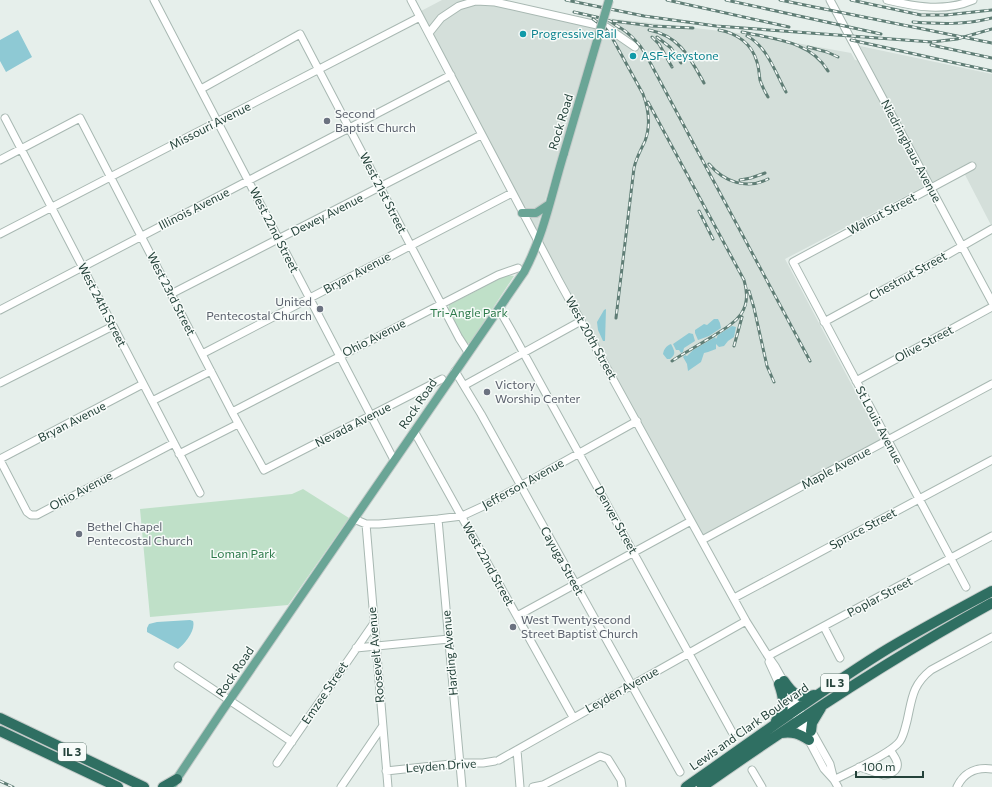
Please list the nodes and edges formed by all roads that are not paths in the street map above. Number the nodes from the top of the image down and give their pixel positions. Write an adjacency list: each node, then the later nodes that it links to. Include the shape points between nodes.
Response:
1 (154, 0): 12 (street, West 22nd Street)
2 (411, 0): 7 (street, West 20th Street)
3 (609, 0): 25 (main road, Rock Road, bridge)
4 (830, 0): 23 (street, Niedringhaus Avenue)
5 (886, 0): 6 (street, via 930,8 958,5)
6 (973, 0)
7 (420, 17): 8 (street, West 20th Street); 10 (street, Missouri Avenue)
8 (429, 34): 9 (street, via 441,18 459,6 476,1 495,2 606,27); 11 (street, West 20th Street)
9 (634, 46)
10 (319, 69): 12 (street, West 21st Street, via 300,34); 14 (street, Missouri Avenue); 15 (street, West 21st Street)
11 (451, 75): 15 (street, Illinois Avenue); 16 (street, West 20th Street)
12 (201, 89): 14 (street, West 22nd Street)
13 (6, 118): 17 (street, West 24th Street)
14 (217, 122): 20 (street, Missouri Avenue); 21 (street, West 22nd Street)
15 (349, 128): 21 (street, Illinois Avenue); 22 (street, West 21st Street)
16 (481, 135): 22 (street, Dewey Avenue); 24 (street, West 20th Street)
17 (22, 148): 18 (street); 20 (street, West 23rd Street, via 80,118); 26 (street, West 24th Street)
18 (0, 160)
19 (972, 166): 23 (street, Walnut Street)
20 (111, 177): 26 (street, Missouri Avenue); 30 (street, West 23rd Street)
21 (248, 181): 30 (street, Illinois Avenue); 31 (street, West 22nd Street)
22 (380, 187): 31 (street, Dewey Avenue); 33 (street, West 21st Street)
23 (931, 188): 34 (street, Niedringhaus Avenue); 35 (street, Walnut Street)
24 (512, 193): 27 (street, West 20th Street); 33 (street, Bryan Avenue)
25 (548, 205): 27 (main road, via 536,213); 32 (main road, Rock Road)
26 (52, 208): 29 (street, Missouri Avenue); 36 (street, West 24th Street)
27 (522, 212): 32 (street, West 20th Street)
28 (992, 229): 34 (street, Chestnut Street)
29 (0, 234)
30 (141, 236): 36 (street, Illinois Avenue); 38 (street, West 23rd Street)
31 (279, 240): 38 (street, Dewey Avenue); 39 (street, West 22nd Street)
32 (537, 241): 44 (main road, Rock Road, via 524,272); 45 (street, West 20th Street)
33 (410, 245): 39 (street, Bryan Avenue); 41 (street, West 21st Street)
34 (962, 246): 40 (street, Niedringhaus Avenue); 46 (street, Chestnut Street)
35 (792, 262): 46 (street, St Louis Avenue)
36 (83, 267): 43 (street, Illinois Avenue); 47 (street, West 24th Street)
37 (518, 268): 41 (street, Ohio Avenue, via 498,275)
38 (171, 294): 50 (street, West 23rd Street)
39 (309, 298): 50 (street, Bryan Avenue); 51 (street, West 22nd Street)
40 (992, 302)
41 (441, 304): 48 (street, West 21st Street); 51 (street, Ohio Avenue)
42 (992, 307): 55 (street, Olive Street)
43 (0, 310)
44 (497, 311): 48 (main road, Rock Road); 49 (street, Denver Street, via 503,316)
45 (581, 321): 49 (street); 63 (street, West 20th Street)
46 (824, 322): 55 (street, St Louis Avenue)
47 (113, 326): 56 (street); 57 (street, West 24th Street)
48 (468, 352): 53 (main road, Rock Road)
49 (523, 353): 59 (street); 68 (street, Denver Street)
50 (202, 354): 52 (street, West 23rd Street)
51 (339, 356): 61 (street, Ohio Avenue); 62 (street, West 22nd Street)
52 (211, 371): 60 (street); 61 (street, West 23rd Street)
53 (455, 371): 59 (street, Cayuga Street); 65 (main road, Rock Road)
54 (442, 379): 62 (street, Nevada Avenue)
55 (856, 381): 66 (street, St Louis Avenue)
56 (0, 384)
57 (143, 384): 60 (street, West 24th Street); 70 (street, Bryan Avenue)
58 (992, 384): 66 (street, Maple Avenue)
59 (465, 385): 74 (street, Cayuga Street)
60 (152, 401): 67 (street, West 24th Street)
61 (232, 412): 64 (street, West 23rd Street)
62 (370, 416): 71 (street, West 22nd Street); 73 (street, Nevada Avenue)
63 (637, 421): 68 (street, Jefferson Avenue); 80 (street, West 20th Street)
64 (238, 424): 69 (street); 73 (street, West 23rd Street)
65 (414, 431): 71 (main road, Rock Road); 77 (street, West 22nd Street)
66 (888, 440): 76 (street, St Louis Avenue); 83 (street, Maple Avenue)
67 (174, 443): 69 (street, West 24th Street); 70 (street, Ohio Avenue, via 37,514 27,512)
68 (579, 453): 74 (street, Jefferson Avenue); 84 (street, Denver Street)
69 (179, 454): 75 (street, West 24th Street)
70 (0, 459)
71 (394, 460): 79 (main road, Rock Road)
72 (992, 460): 76 (street, Spruce Street)
73 (264, 470)
74 (521, 486): 77 (street, Jefferson Avenue); 86 (street, Cayuga Street)
75 (200, 493)
76 (919, 499): 85 (street, St Louis Avenue); 89 (street, Spruce Street)
77 (462, 516): 78 (street, Jefferson Avenue); 91 (street, West 22nd Street)
78 (438, 519): 81 (street, Jefferson Avenue); 96 (street, Harding Avenue)
79 (354, 520): 81 (street, Jefferson Avenue); 106 (main road, Rock Road)
80 (691, 521): 83 (street, West 20th Street); 84 (street)
81 (366, 524): 93 (street, Roosevelt Avenue)
82 (992, 536): 85 (street, Poplar Street)
83 (702, 540): 89 (street, West 20th Street)
84 (634, 553): 86 (street); 99 (street, Denver Street)
85 (951, 558): 87 (street, St Louis Avenue); 94 (street, Poplar Street)
86 (576, 585): 91 (street); 104 (street, Cayuga Street)
87 (966, 587)
88 (992, 591): 105 (highway, Lewis and Clark Boulevard / IL 3, via 909,637)
89 (734, 598): 92 (street, West 20th Street)
90 (992, 603): 107 (highway, Lewis and Clark Boulevard / IL 3, via 894,659)
91 (517, 616): 109 (street, West 22nd Street)
92 (746, 621): 99 (street, Leyden Avenue); 100 (street, West 20th Street)
93 (374, 623): 97 (street, Roosevelt Avenue); 98 (street, Emzee Street)
94 (824, 627): 100 (street, Poplar Street); 101 (street)
95 (992, 637): 119 (street, via 931,670 920,680 914,691 903,736)
96 (448, 639): 97 (street); 122 (street, Harding Avenue)
97 (375, 646): 98 (street); 112 (street, Roosevelt Avenue)
98 (356, 648): 117 (street, Emzee Street)
99 (689, 653): 104 (street, Leyden Avenue); 114 (street, Denver Street)
100 (768, 656): 103 (street, West 20th Street, via 770,666)
101 (840, 658)
102 (178, 666): 106 (street)
103 (781, 683): 105 (highway, via 801,697); 108 (street, West 20th Street); 111 (highway, via 784,707)
104 (631, 685): 109 (street, Leyden Avenue); 127 (street, Cayuga Street)
105 (820, 693): 108 (highway, Lewis and Clark Boulevard / IL 3)
106 (229, 701): 117 (street); 129 (main road, Rock Road)
107 (826, 702): 108 (highway, Lewis and Clark Boulevard / IL 3); 116 (highway, via 812,723)
108 (798, 714): 111 (highway, Lewis and Clark Boulevard / IL 3); 115 (highway, Lewis and Clark Boulevard / IL 3); 116 (street, West 20th Street)
109 (573, 717): 118 (street, Leyden Avenue)
110 (0, 718): 131 (highway, IL 3)
111 (773, 726): 139 (highway, Lewis and Clark Boulevard / IL 3)
112 (382, 727): 126 (street, Roosevelt Avenue); 133 (street)
113 (0, 731): 130 (highway, IL 3)
114 (732, 732)
115 (781, 733): 116 (highway); 140 (highway, Lewis and Clark Boulevard / IL 3)
116 (810, 736): 128 (street, West 20th Street, via 824,769)
117 (292, 742): 121 (street, Emzee Street)
118 (516, 750): 120 (street, Leyden Avenue); 136 (street)
119 (890, 750): 123 (street); 123 (street, via 898,765 892,773 884,775)
120 (497, 760): 122 (street, Leyden Drive, via 474,764)
121 (277, 763)
122 (460, 763): 126 (street, Leyden Drive); 135 (street, Harding Avenue)
123 (859, 767): 128 (street)
124 (992, 769): 143 (street, via 983,768 971,772 964,776)
125 (752, 770): 141 (street)
126 (386, 771): 134 (street, Roosevelt Avenue)
127 (680, 772)
128 (834, 780): 142 (street, West 20th Street)
129 (175, 783): 132 (highway)
130 (118, 787)
131 (144, 787)
132 (163, 787)
133 (341, 787)
134 (388, 787)
135 (462, 787)
136 (520, 787)
137 (533, 787): 138 (street, via 543,785 600,756 608,759 621,780)
138 (622, 787)
139 (686, 787)
140 (702, 787)
141 (762, 787)
142 (838, 787)
143 (958, 787)

